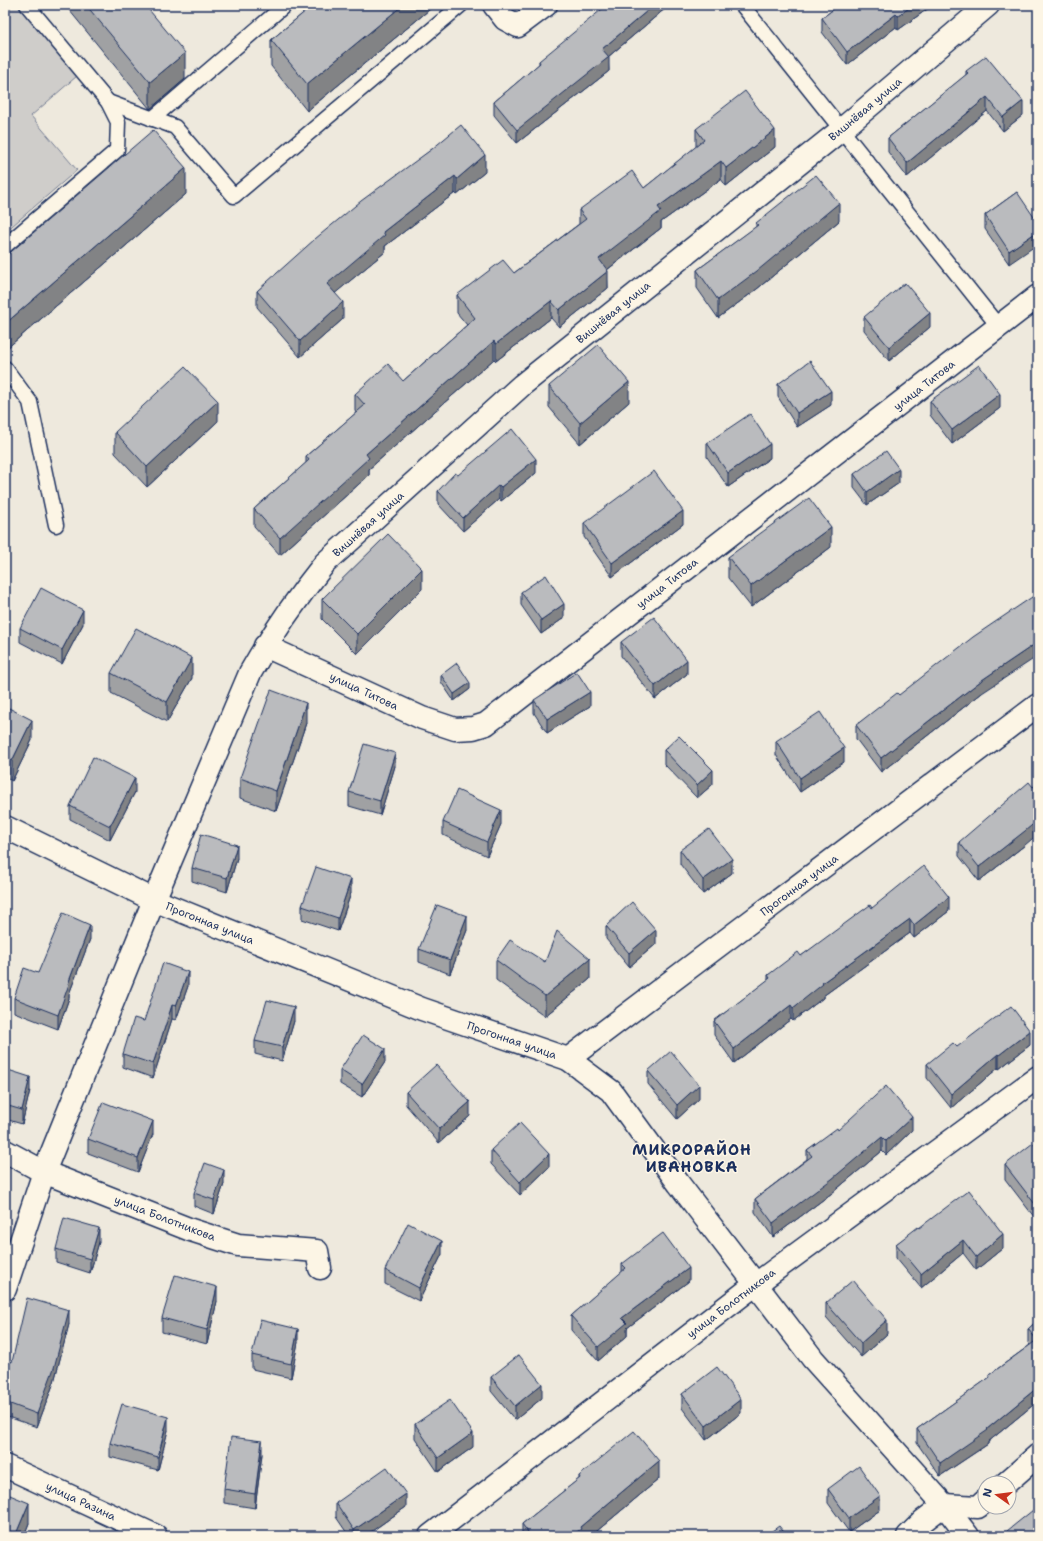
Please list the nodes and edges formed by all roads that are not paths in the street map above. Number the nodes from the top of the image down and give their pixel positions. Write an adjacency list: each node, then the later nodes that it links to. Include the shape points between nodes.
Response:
1 (27, 5): 8 (lane)
2 (285, 5): 9 (lane)
3 (461, 5): 9 (lane, via 234,196 175,128)
4 (494, 5): 5 (street, via 505,19 518,26)
5 (546, 5)
6 (742, 5): 10 (lane)
7 (988, 5): 10 (street, Вишнёвая улица)
8 (108, 102): 9 (lane); 11 (lane, via 118,122 118,150)
9 (152, 119)
10 (841, 130): 13 (lane); 16 (street, Вишнёвая улица, via 522,385 326,563 298,596)
11 (5, 246)
12 (1038, 296): 13 (street, улица Титова)
13 (999, 327): 16 (street, улица Титова, via 486,724 455,729 422,718)
14 (5, 368): 15 (lane, via 30,402)
15 (56, 525)
16 (265, 646): 19 (street, Вишнёвая улица, via 250,673)
17 (1038, 706): 20 (street, Прогонная улица)
18 (5, 827): 19 (street, Прогонная улица)
19 (154, 900): 20 (street, Прогонная улица, via 422,1009); 23 (street, Вишнёвая улица)
20 (568, 1058): 25 (street, via 611,1091)
21 (1038, 1077): 25 (street, улица Болотникова)
22 (5, 1151): 23 (street, улица Болотникова)
23 (44, 1172): 24 (street, улица Болотникова, via 191,1230 238,1245 317,1251); 26 (street, Вишнёвая улица)
24 (320, 1268)
25 (756, 1284): 30 (street, via 813,1359); 33 (street, улица Болотникова)
26 (5, 1289)
27 (1038, 1455): 29 (street)
28 (5, 1466): 32 (street, улица Разина)
29 (1015, 1475)
30 (944, 1505): 31 (street); 34 (street); 35 (street)
31 (977, 1507)
32 (156, 1536)
33 (430, 1536)
34 (908, 1536)
35 (968, 1536)

